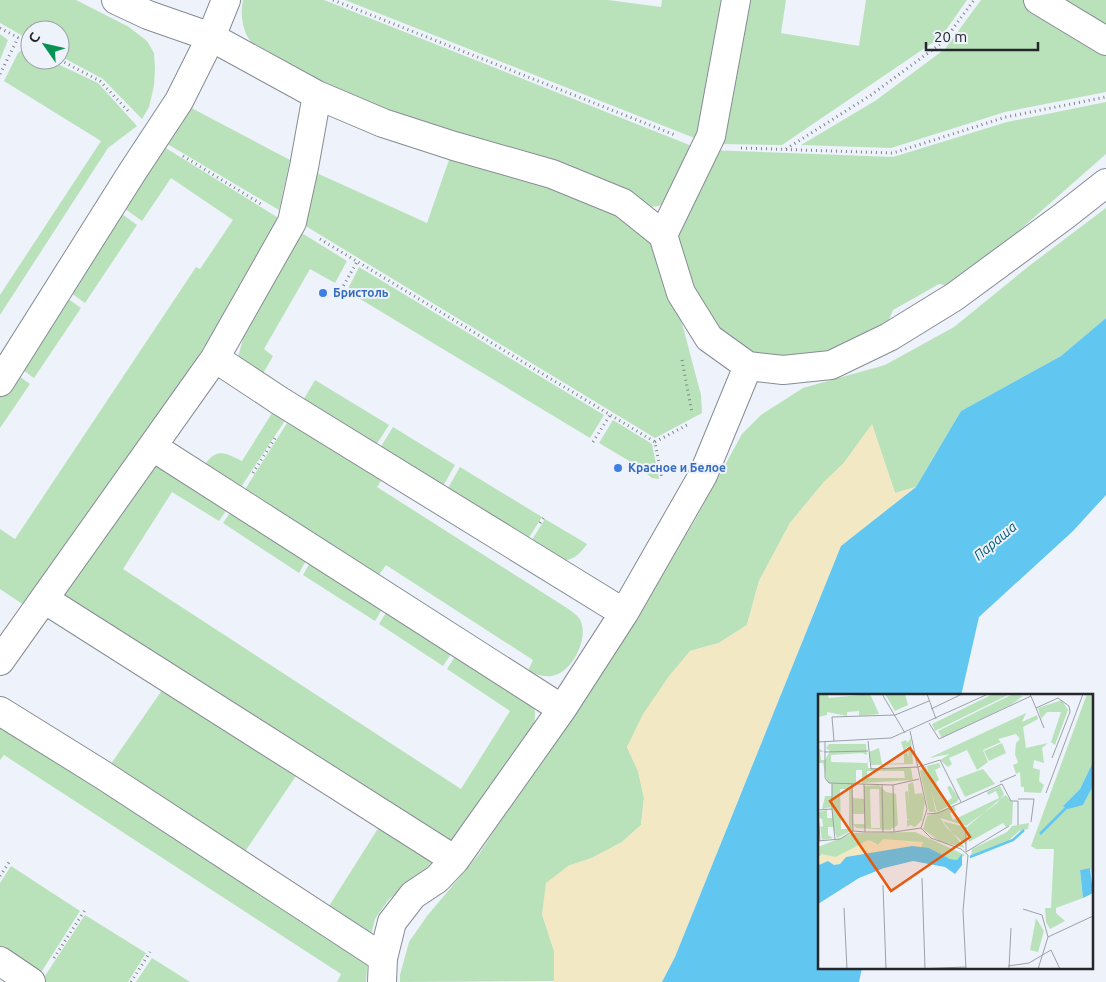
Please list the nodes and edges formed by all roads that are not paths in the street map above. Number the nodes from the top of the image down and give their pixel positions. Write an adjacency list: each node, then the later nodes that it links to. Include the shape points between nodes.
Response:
1 (116, 0): 5 (street)
2 (226, 0): 5 (street)
3 (736, 0): 9 (street, via 711,136)
4 (1038, 0): 6 (street)
5 (211, 37): 7 (street); 12 (street, via 179,101)
6 (1106, 41)
7 (317, 95): 9 (street, via 383,123 552,174 623,203); 10 (street, via 292,222)
8 (1106, 183): 11 (street, via 954,297 889,337 831,364 783,370)
9 (662, 235): 11 (street, via 681,293 709,338)
10 (215, 358): 13 (street); 15 (street)
11 (748, 366): 15 (street, via 703,475)
12 (0, 382)
13 (153, 447): 14 (street); 17 (street)
14 (44, 599): 16 (street); 19 (street)
15 (624, 613): 17 (street)
16 (0, 661)
17 (562, 709): 19 (street)
18 (0, 711): 21 (street, via 104,775)
19 (455, 860): 21 (street, via 437,879 413,895 392,922)
20 (0, 961): 22 (street)
21 (383, 970)
22 (40, 974)

